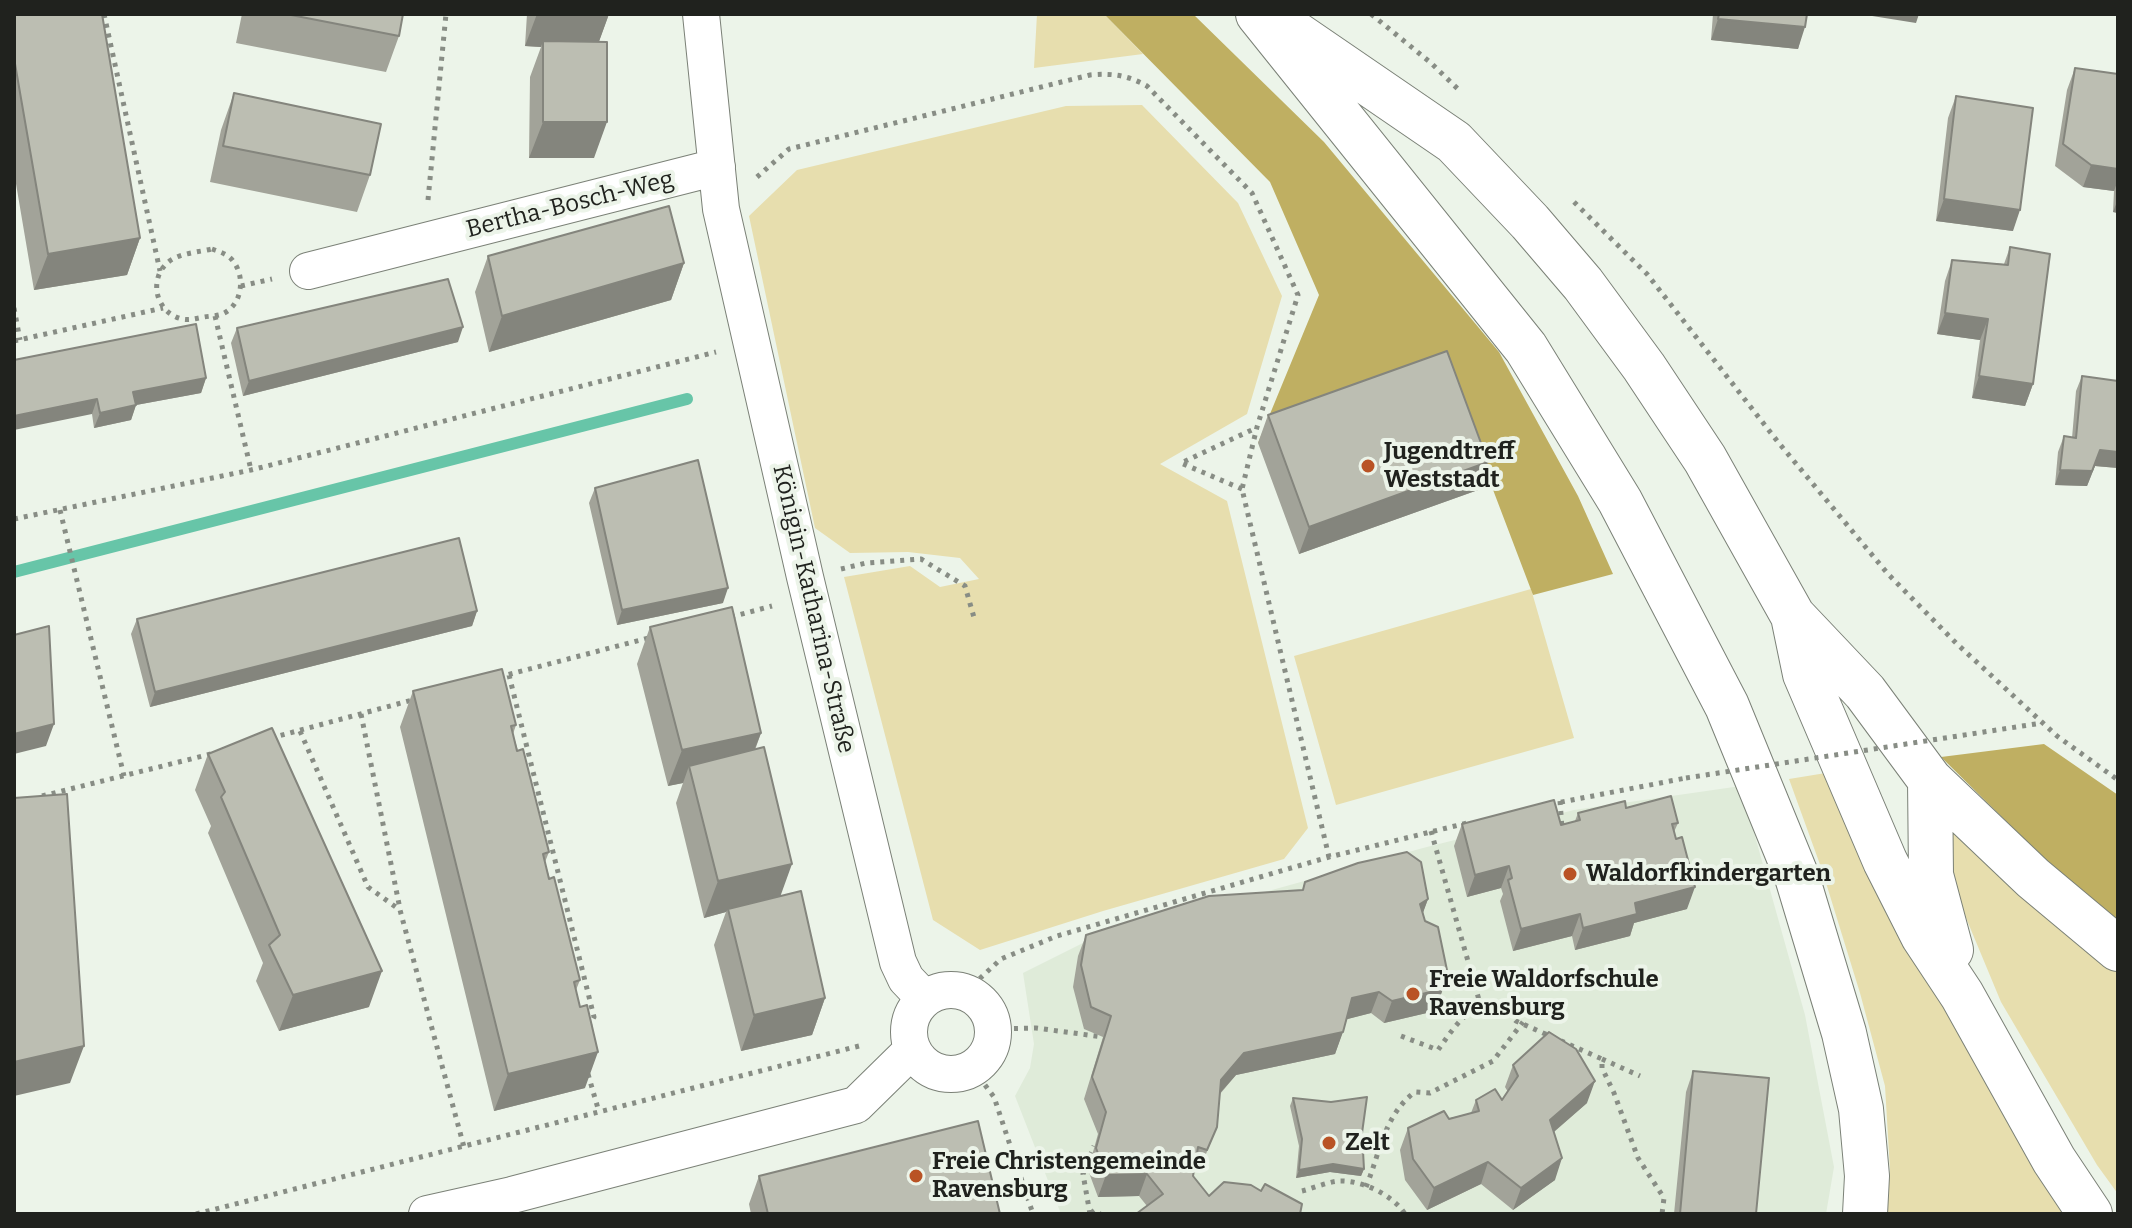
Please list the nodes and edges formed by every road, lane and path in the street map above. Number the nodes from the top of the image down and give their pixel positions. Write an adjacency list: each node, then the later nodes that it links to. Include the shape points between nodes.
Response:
1 (104, 14): 12 (path)
2 (446, 14): 11 (path)
3 (701, 14): 8 (street, Königin-Katharina-Straße)
4 (1258, 14): 77 (street, via 1526,348 1620,501 1727,706 1797,877 1844,1033 1861,1109)
5 (1267, 14): 26 (street, via 1454,142 1530,222 1644,367 1705,459)
6 (1371, 14): 7 (path)
7 (1465, 96)
8 (717, 167): 10 (street, Königin-Katharina-Straße); 11 (street, Bertha-Bosch-Weg)
9 (1567, 196): 34 (path, via 1647,274 1888,574)
10 (721, 209): 19 (path, via 789,149 1090,75 1131,77 1147,86 1252,193 1298,295); 24 (street, Königin-Katharina-Straße)
11 (424, 242): 13 (street, Bertha-Bosch-Weg)
12 (160, 271): 15 (path, via 156,284); 16 (path, via 181,255 212,249 225,253 240,273 241,286 230,309)
13 (308, 271)
14 (14, 308): 17 (path)
15 (163, 308): 16 (path, via 186,321); 17 (path)
16 (215, 316): 20 (path)
17 (17, 340)
18 (716, 352): 20 (path)
19 (1257, 427): 21 (path); 21 (path, via 1181,463)
20 (251, 470): 22 (path)
21 (1242, 489): 47 (path)
22 (60, 510): 23 (path); 38 (path)
23 (14, 519)
24 (805, 577): 28 (path, via 866,563 921,559 965,586); 52 (street, Königin-Katharina-Straße, via 898,962)
25 (779, 604): 27 (path)
26 (1793, 616): 39 (street, via 1865,692); 51 (street, via 1805,674 1885,861 1923,936)
27 (719, 620)
28 (975, 621)
29 (659, 636): 30 (path)
30 (509, 675): 31 (path); 56 (path, via 594,1017)
31 (494, 679)
32 (420, 698): 33 (path)
33 (361, 714): 35 (path); 48 (path)
34 (2042, 723): 40 (path); 42 (path, bridge)
35 (300, 731): 36 (path); 48 (path, via 368,887)
36 (256, 742)
37 (227, 749): 38 (path)
38 (124, 776): 41 (path)
39 (1930, 780): 49 (street, via 2033,878); 51 (street, via 1931,875)
40 (2118, 780)
41 (30, 800)
42 (1560, 801): 43 (path); 45 (path)
43 (1546, 805)
44 (1474, 821): 46 (path)
45 (1562, 830)
46 (1431, 831): 47 (path); 53 (path)
47 (1329, 857): 50 (path, via 1057,936 1001,959)
48 (400, 910): 67 (path)
49 (2118, 949)
50 (965, 992): 52 (street, via 937,992); 55 (street, via 985,1006)
51 (1962, 995): 78 (street)
52 (925, 999): 60 (street, via 910,1020)
53 (1481, 1007): 54 (path, via 1493,1006); 57 (path, via 1466,1012 1438,1050)
54 (1523, 1022): 61 (path); 68 (path, via 1493,1061 1430,1093 1415,1092 1398,1108 1380,1141)
55 (994, 1029): 58 (path, via 1036,1028); 63 (street, via 989,1052)
56 (589, 1036)
57 (1401, 1036)
58 (1103, 1037)
59 (870, 1043): 65 (path)
60 (912, 1050): 63 (street, via 920,1062 946,1075); 71 (street, via 856,1105)
61 (1602, 1059): 64 (path); 76 (path, via 1638,1158 1664,1198)
62 (586, 1065): 65 (path)
63 (973, 1069): 72 (path, via 994,1097)
64 (1640, 1076)
65 (599, 1112): 67 (path)
66 (1094, 1146): 73 (path, via 1083,1174)
67 (464, 1147): 70 (path)
68 (1366, 1187): 69 (path, via 1338,1181); 75 (path, via 1392,1199)
69 (1302, 1191)
70 (196, 1214)
71 (427, 1214)
72 (1033, 1214)
73 (1090, 1214): 74 (path)
74 (1100, 1214)
75 (1405, 1214)
76 (1662, 1214)
77 (1865, 1214)
78 (2090, 1214)

